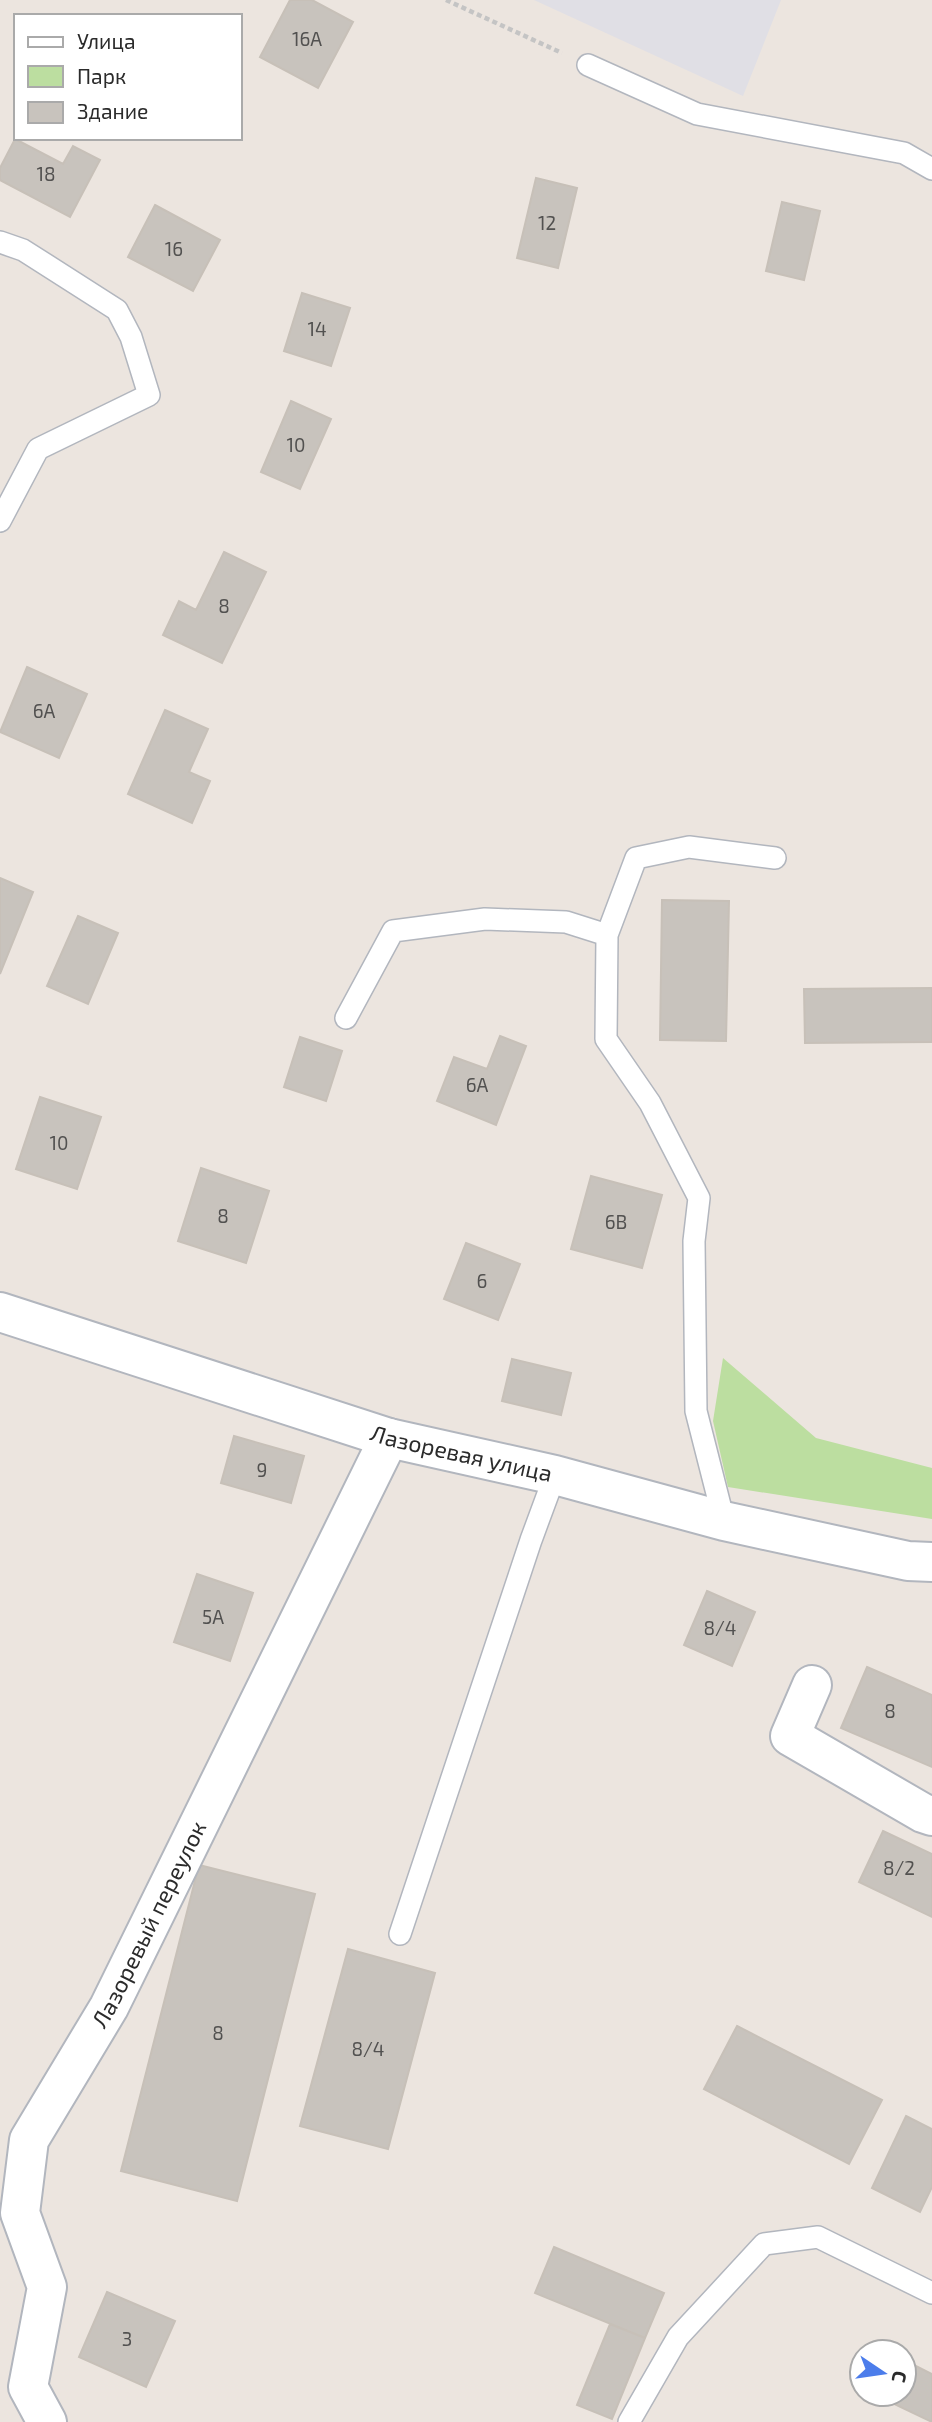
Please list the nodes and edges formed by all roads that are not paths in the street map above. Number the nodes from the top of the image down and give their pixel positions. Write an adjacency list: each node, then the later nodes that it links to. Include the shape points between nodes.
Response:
1 (588, 65): 2 (lane, via 697,114 904,153)
2 (932, 169)
3 (0, 242): 4 (lane, via 23,250 117,310 131,337 149,395 38,449)
4 (0, 521)
5 (775, 858): 6 (lane, via 689,847 636,858)
6 (607, 935): 7 (lane, via 566,922 485,919 393,931); 11 (lane, via 606,1039 650,1103 699,1198 694,1241 696,1411)
7 (346, 1018)
8 (0, 1311): 9 (street, Лазоревая улица)
9 (388, 1438): 10 (street, Лазоревая улица); 17 (street, Лазоревый переулок, via 109,2007 29,2140 20,2213 47,2287 28,2387)
10 (555, 1475): 11 (street, Лазоревая улица); 15 (lane)
11 (724, 1521): 12 (street, Лазоревая улица, via 908,1561)
12 (932, 1562)
13 (812, 1685): 14 (street, via 790,1735)
14 (932, 1816)
15 (400, 1934)
16 (932, 2293): 18 (lane, via 818,2237 764,2244 678,2337)
17 (47, 2422)
18 (629, 2422)

